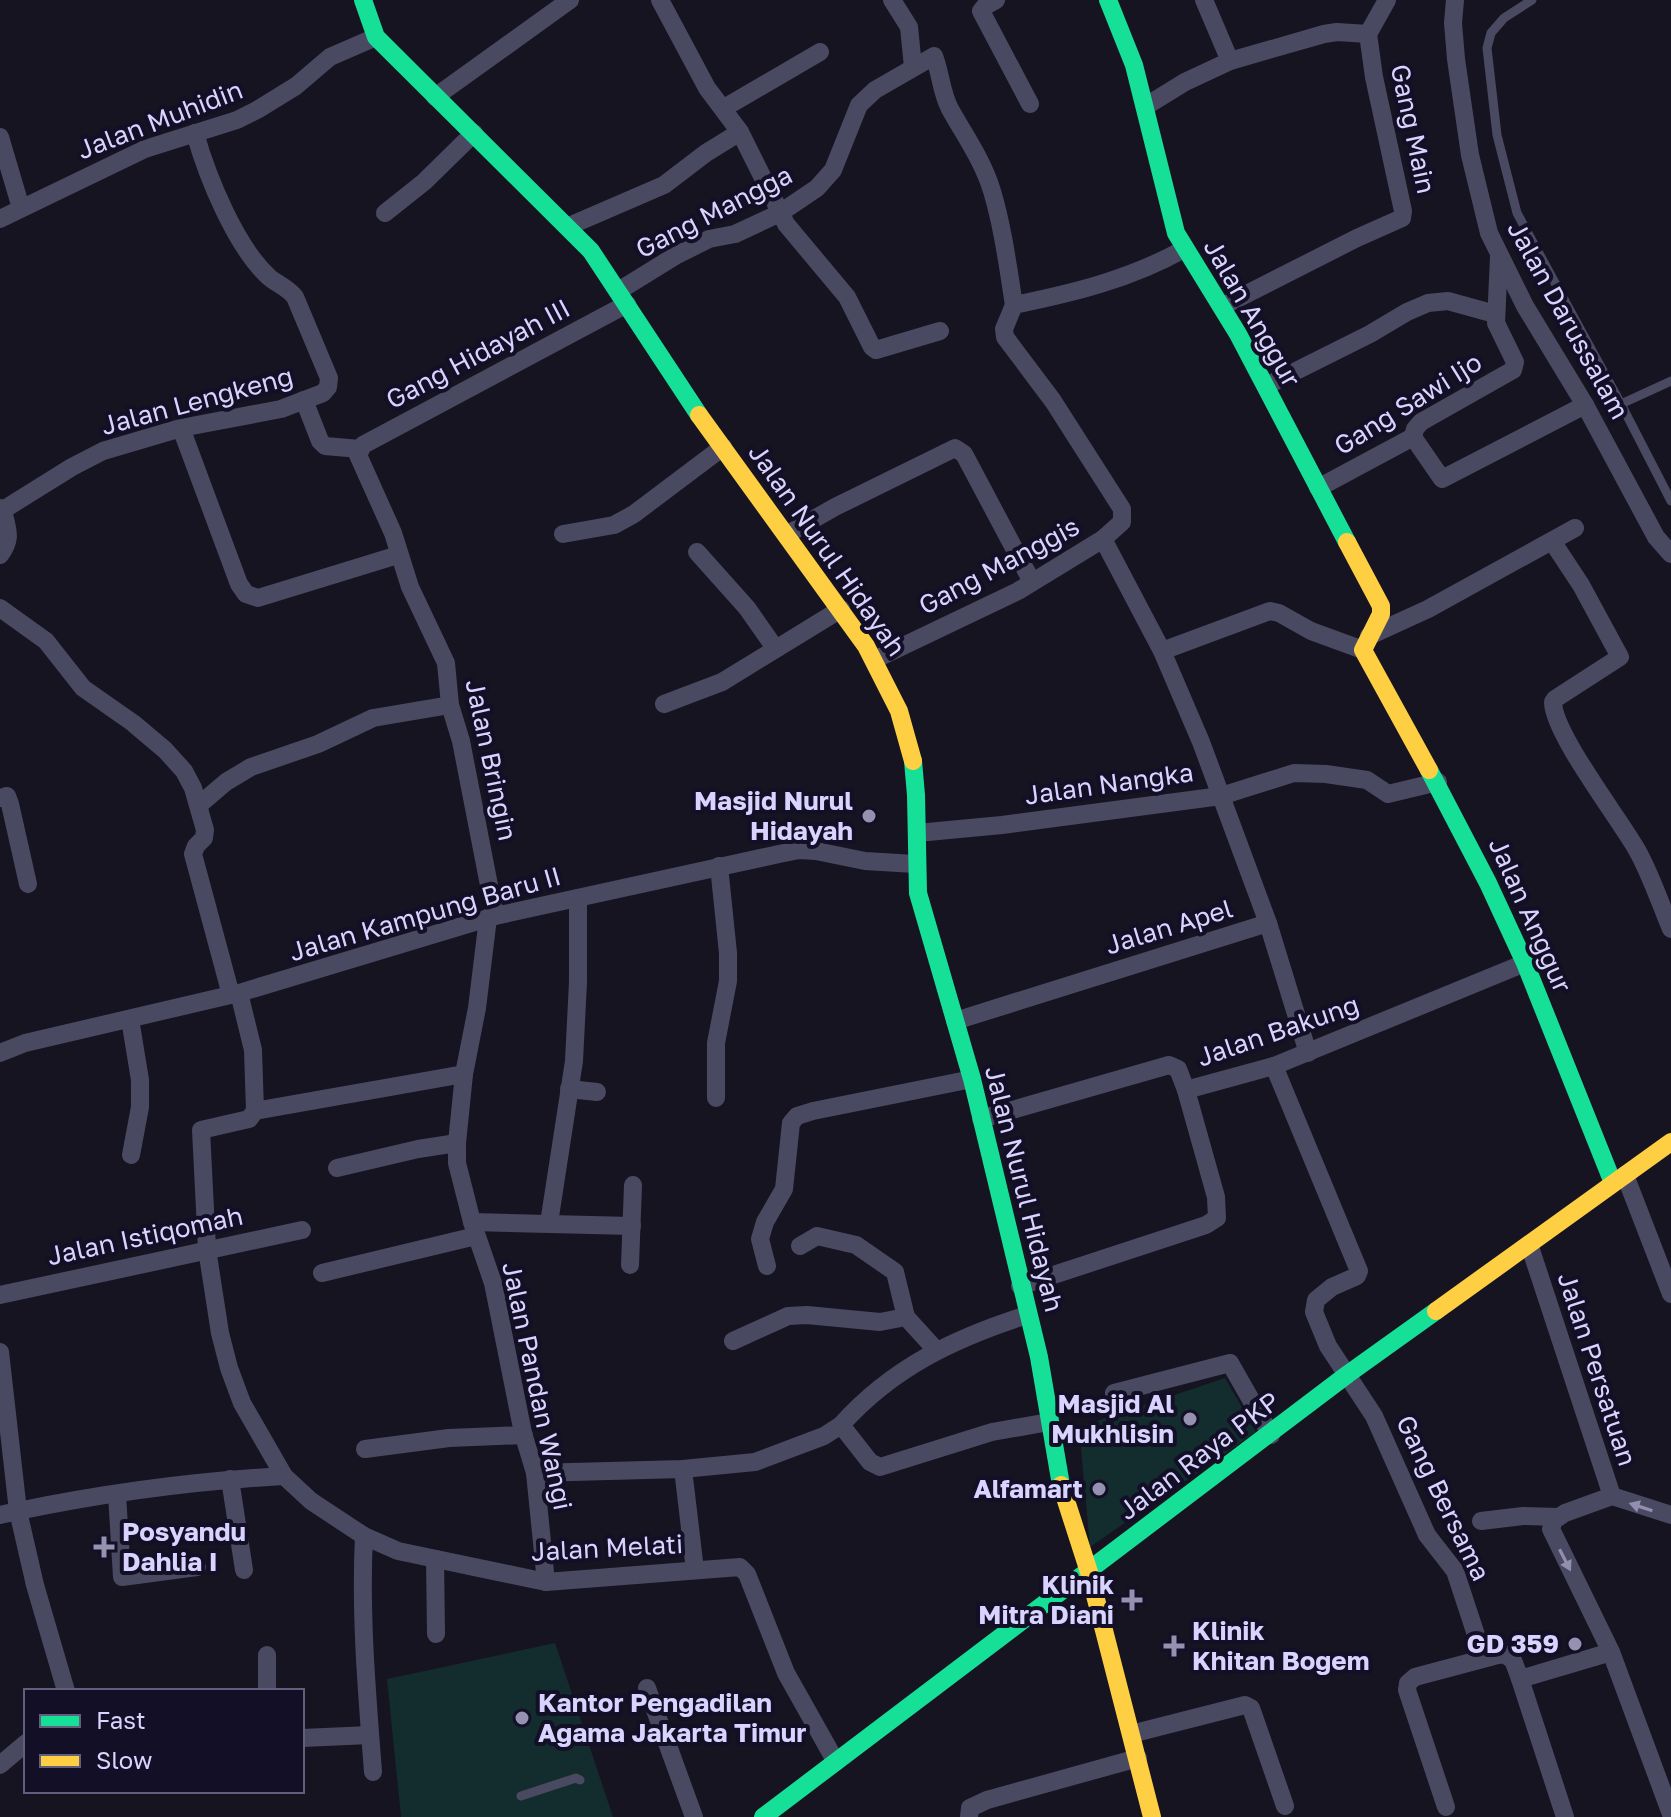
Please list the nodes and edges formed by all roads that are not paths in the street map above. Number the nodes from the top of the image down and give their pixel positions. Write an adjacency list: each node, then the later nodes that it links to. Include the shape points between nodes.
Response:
1 (363, 0): 12 (street, Jalan Nurul Hidayah)
2 (570, 0): 16 (street)
3 (660, 0): 19 (street, via 707,88)
4 (892, 0): 15 (street, via 909,27)
5 (996, 0): 17 (street, via 981,11)
6 (1108, 0): 18 (street, Jalan Anggur)
7 (1204, 0): 14 (street)
8 (1387, 0): 11 (street, Gang Main)
9 (1455, 0): 30 (street, Jalan Darussalam, via 1456,59 1470,155)
10 (1532, 0): 39 (lane, via 1504,18 1487,48 1497,135 1517,213)
11 (1368, 34): 14 (street, via 1324,34); 33 (street, Gang Main, via 1402,218)
12 (376, 37): 16 (street, Jalan Nurul Hidayah); 21 (street, Jalan Muhidin, via 330,57 257,110)
13 (820, 52): 19 (street)
14 (1230, 61): 18 (street)
15 (913, 67): 26 (street, Gang Mangga, via 859,105 827,179); 32 (street, via 934,56 939,84 977,155 1004,238)
16 (435, 97): 22 (street, Jalan Nurul Hidayah)
17 (1030, 104)
18 (1146, 106): 29 (street, Jalan Anggur, via 1167,202)
19 (724, 108): 20 (street)
20 (740, 132): 26 (street); 28 (street, via 664,185)
21 (195, 133): 24 (street, Jalan Muhidin, via 145,149); 38 (street, Jalan Lengkeng, via 216,193 250,253 295,297 329,378 323,393)
22 (474, 133): 25 (street); 28 (street, Jalan Nurul Hidayah)
23 (0, 137): 24 (street)
24 (21, 208): 27 (street, Jalan Muhidin)
25 (385, 213)
26 (780, 213): 31 (street, Gang Mangga, via 698,245); 35 (street, via 847,297 876,350)
27 (0, 219)
28 (569, 226): 31 (street, Jalan Nurul Hidayah)
29 (1184, 249): 32 (street, via 1133,274); 33 (street, Jalan Anggur)
30 (1499, 257): 34 (street, Gang Sawi Ijo); 40 (street, Jalan Darussalam)
31 (624, 297): 43 (street, Jalan Nurul Hidayah, via 680,390); 44 (street, Gang Hidayah III)
32 (1014, 305): 51 (street, Gang Manggis, via 1005,337 1122,509 1122,522)
33 (1223, 306): 37 (street, Jalan Anggur)
34 (1495, 314): 37 (street, Gang Sawi Ijo, via 1448,301 1428,303); 42 (street, Gang Sawi Ijo, via 1515,362 1513,370 1421,422)
35 (940, 331)
36 (1671, 381): 39 (lane)
37 (1266, 386): 45 (street, Jalan Anggur)
38 (304, 400): 41 (street, Jalan Lengkeng); 44 (street, via 325,446)
39 (1621, 404): 46 (lane)
40 (1585, 405): 42 (street, via 1442,479); 54 (street, Jalan Darussalam, via 1656,537)
41 (181, 428): 47 (street, Jalan Lengkeng, via 103,451); 56 (street, via 246,594 258,598 280,593)
42 (1413, 437): 45 (street, Gang Sawi Ijo)
43 (723, 447): 49 (street, via 614,525); 50 (street, Jalan Nurul Hidayah)
44 (359, 452): 56 (street)
45 (1318, 488): 60 (street, Jalan Anggur, via 1381,606)
46 (1671, 501)
47 (2, 509): 55 (street, via 9,543)
48 (1575, 528): 52 (street)
49 (563, 534)
50 (786, 535): 57 (street, via 955,448 964,454); 59 (street, Jalan Nurul Hidayah)
51 (1103, 539): 57 (street, Gang Manggis); 62 (street, Gang Manggis)
52 (1552, 541): 60 (street); 75 (street, via 1620,657 1555,699 1554,715 1640,854)
53 (697, 552): 61 (street)
54 (1671, 554)
55 (0, 555)
56 (398, 555): 65 (street, Jalan Bringin, via 446,663)
57 (1032, 582): 63 (street, Gang Manggis)
58 (0, 608): 69 (street, via 46,641 83,688 165,750 184,771)
59 (841, 609): 61 (street); 63 (street, Jalan Nurul Hidayah)
60 (1366, 643): 62 (street, via 1311,631 1270,611); 66 (street, Jalan Anggur)
61 (775, 648): 64 (street, via 722,682)
62 (1162, 651): 67 (street, Gang Manggis)
63 (876, 659): 70 (street, Jalan Nurul Hidayah, via 913,755)
64 (664, 704)
65 (450, 705): 69 (street, via 373,718 251,767); 76 (street, Jalan Bringin)
66 (1438, 782): 67 (street, via 1388,794 1367,780 1294,773); 79 (street, Jalan Anggur)
67 (1221, 796): 70 (street, Jalan Nangka); 77 (street, Jalan Nangka)
68 (0, 798): 73 (street, via 7,796 10,804)
69 (199, 805): 80 (street, via 205,830 193,854)
70 (917, 833): 71 (street, Jalan Nurul Hidayah)
71 (915, 864): 72 (street, Jalan Kampung Baru II, via 799,850); 82 (street, Jalan Nurul Hidayah, via 918,893)
72 (719, 866): 74 (street, Jalan Kampung Baru II); 91 (street, via 728,981 716,1043)
73 (28, 884)
74 (578, 898): 76 (street, Jalan Kampung Baru II); 88 (street)
75 (1667, 909): 78 (street)
76 (491, 917): 80 (street, Jalan Kampung Baru II); 86 (street, Jalan Pandan Wangi)
77 (1268, 923): 82 (street, Jalan Apel); 84 (street, Jalan Apel)
78 (1671, 929)
79 (1525, 963): 84 (street, Jalan Bakung); 98 (street, Jalan Anggur)
80 (235, 994): 81 (street, Jalan Kampung Baru II); 92 (street, via 253,1050)
81 (130, 1019): 83 (street, Jalan Kampung Baru II); 96 (street, via 140,1080)
82 (955, 1021): 87 (street, Jalan Nurul Hidayah)
83 (0, 1053)
84 (1308, 1053): 85 (street, Jalan Bakung)
85 (1274, 1066): 89 (street, Jalan Bakung); 118 (street, Gang Bersama, via 1359,1271 1313,1306 1328,1346)
86 (464, 1074): 92 (street); 95 (street, Jalan Pandan Wangi)
87 (972, 1079): 93 (street, Jalan Nurul Hidayah); 108 (street, via 793,1119 782,1196 761,1231)
88 (569, 1089): 90 (street); 100 (street)
89 (1186, 1090): 93 (street, via 1178,1069 1169,1065); 110 (street, Jalan Bakung, via 1217,1218)
90 (597, 1092)
91 (716, 1098)
92 (255, 1111): 106 (street, Jalan Melati, via 249,1119 201,1130)
93 (981, 1119): 110 (street, Jalan Nurul Hidayah)
94 (1671, 1142): 98 (street, Jalan Raya PKP)
95 (457, 1143): 97 (street); 102 (street, Jalan Pandan Wangi, via 461,1185)
96 (131, 1155)
97 (337, 1168)
98 (1619, 1179): 104 (street, Jalan Raya PKP); 111 (street)
99 (633, 1185): 101 (street)
100 (549, 1223): 101 (street); 102 (street)
101 (632, 1226): 107 (street)
102 (474, 1229): 109 (street); 122 (street, Jalan Pandan Wangi, via 493,1283)
103 (302, 1230): 106 (street, Jalan Istiqomah)
104 (1529, 1244): 118 (street, Jalan Raya PKP); 130 (street, Jalan Persatuan)
105 (800, 1246): 114 (street, via 817,1236 856,1245 895,1272)
106 (207, 1249): 112 (street, Jalan Istiqomah); 127 (street, Jalan Melati, via 229,1368 242,1403)
107 (630, 1265)
108 (767, 1266)
109 (322, 1273)
110 (1020, 1286): 113 (street, Jalan Nurul Hidayah)
111 (1671, 1294)
112 (0, 1295)
113 (1027, 1315): 116 (street); 120 (street, Jalan Nurul Hidayah)
114 (906, 1317): 115 (street, via 880,1322 788,1316); 116 (street)
115 (733, 1341)
116 (936, 1350): 121 (street, via 873,1393)
117 (0, 1352): 131 (street)
118 (1348, 1374): 123 (street, Jalan Raya PKP); 143 (street, Gang Bersama, via 1374,1416 1427,1535 1455,1571)
119 (1114, 1393): 123 (street, via 1230,1363)
120 (1049, 1422): 121 (street, via 992,1432 880,1467); 140 (street, Jalan Nurul Hidayah, via 1060,1481)
121 (841, 1425): 125 (street, via 755,1462)
122 (524, 1435): 124 (street); 126 (street, Jalan Pandan Wangi)
123 (1271, 1435): 140 (street, Jalan Raya PKP)
124 (365, 1449)
125 (683, 1469): 126 (street); 139 (street)
126 (535, 1473): 141 (street, Jalan Pandan Wangi)
127 (284, 1476): 128 (street); 135 (street, Jalan Melati)
128 (230, 1479): 129 (street); 138 (street)
129 (117, 1494): 131 (street); 137 (street, via 122,1577)
130 (1612, 1496): 132 (street, Jalan Persatuan, one-way to 130); 133 (street)
131 (9, 1513): 148 (street)
132 (1671, 1515)
133 (1559, 1517): 134 (street); 144 (street, one-way to 144, via 1551,1529)
134 (1481, 1521)
135 (364, 1536): 136 (street, Jalan Melati); 151 (street)
136 (435, 1559): 141 (street, Jalan Melati); 142 (street)
137 (197, 1567)
138 (244, 1570)
139 (695, 1570): 141 (street, Jalan Melati); 155 (street, Jalan Melati, via 736,1565 744,1569 786,1673)
140 (1089, 1572): 150 (street, Jalan Nurul Hidayah); 155 (street, Jalan Raya PKP)
141 (546, 1582)
142 (436, 1634)
143 (1481, 1650)
144 (1611, 1652): 146 (street); 162 (street)
145 (267, 1655): 149 (street)
146 (1520, 1679): 161 (street, via 1513,1660 1504,1654 1408,1683); 167 (street)
147 (647, 1688): 163 (street)
148 (65, 1689)
149 (267, 1689)
150 (1131, 1734): 154 (street, Jalan Nurul Hidayah); 160 (street, via 1245,1705 1251,1708)
151 (370, 1735): 152 (street); 157 (street)
152 (304, 1738)
153 (24, 1745): 156 (street)
154 (1138, 1758): 165 (street, via 987,1800 970,1808); 166 (street, Jalan Nurul Hidayah)
155 (836, 1762): 164 (street, Jalan Raya PKP)
156 (0, 1765)
157 (373, 1772)
158 (580, 1780): 159 (lane)
159 (521, 1796)
160 (1285, 1806)
161 (1446, 1807)
162 (1671, 1814)
163 (694, 1817)
164 (763, 1817)
165 (969, 1817)
166 (1152, 1817)
167 (1565, 1817)

